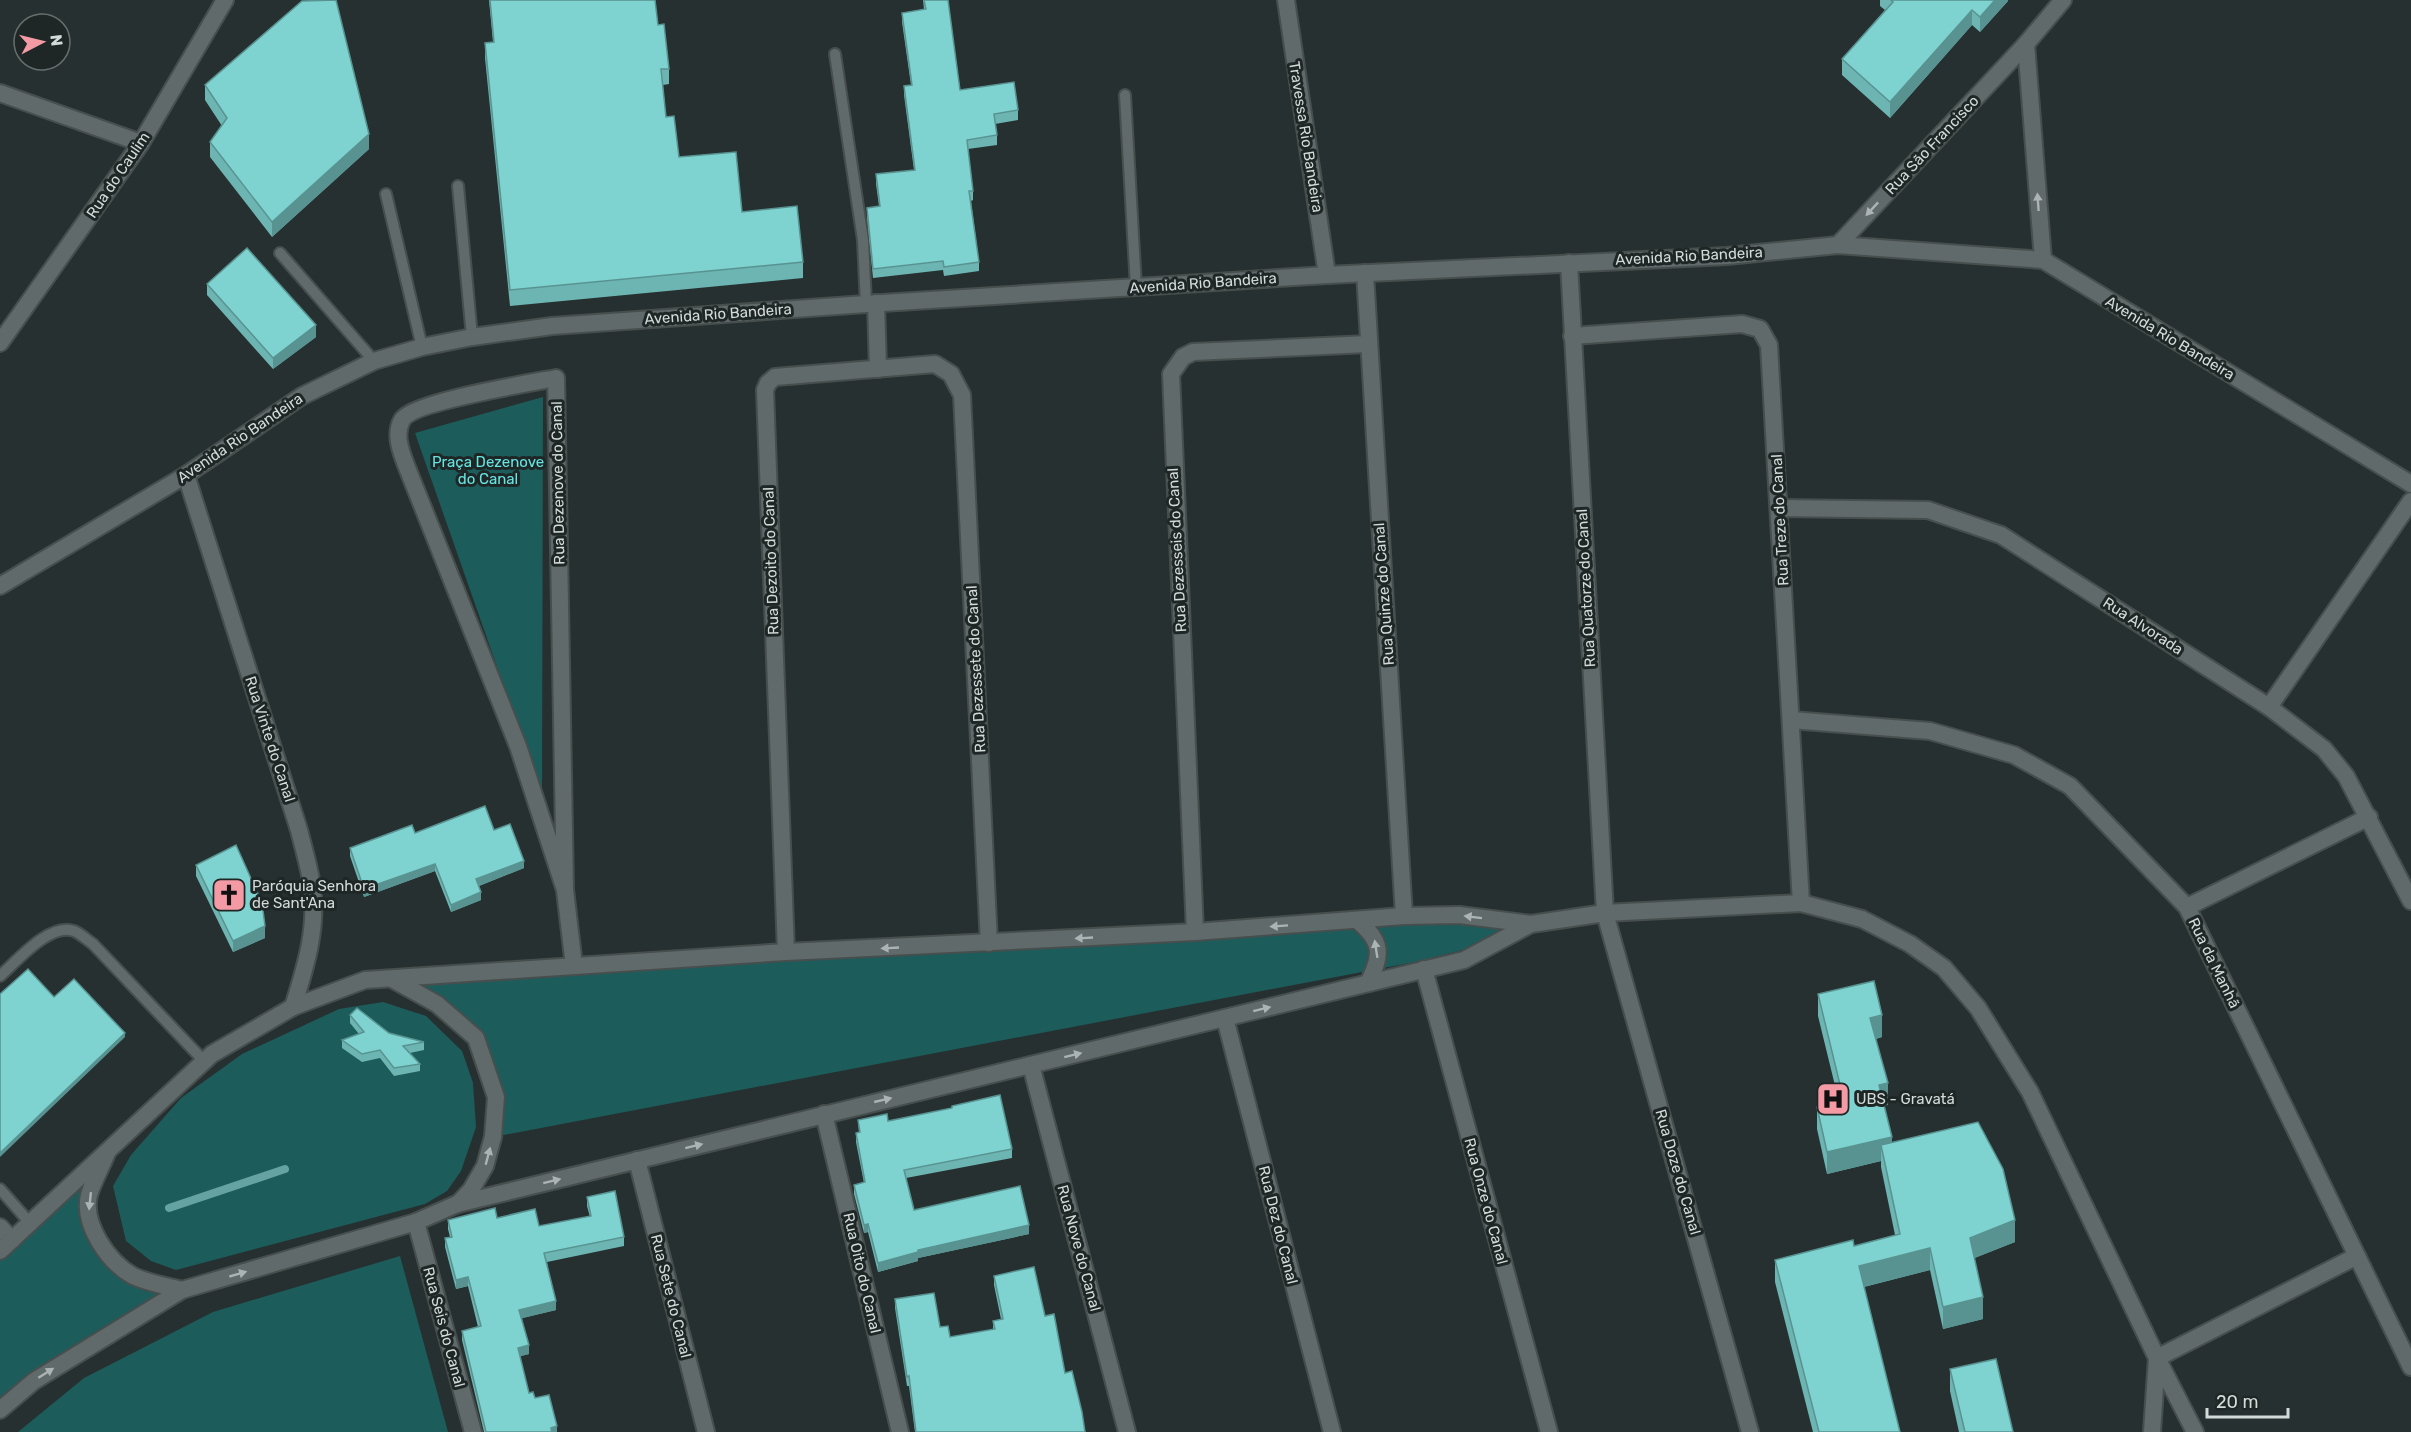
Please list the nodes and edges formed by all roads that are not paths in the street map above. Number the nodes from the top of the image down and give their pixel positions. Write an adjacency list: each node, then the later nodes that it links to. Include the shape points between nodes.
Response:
1 (225, 0): 8 (street, Rua do Caulim)
2 (1286, 0): 16 (street, Travessa Rio Bandeira)
3 (2063, 0): 4 (street, Rua São Francisco)
4 (2026, 44): 11 (street, Rua São Francisco, one-way to 11); 13 (street, one-way to 4)
5 (835, 54): 18 (lane)
6 (0, 93): 8 (street)
7 (1125, 95): 17 (lane)
8 (141, 143): 21 (street, Rua do Caulim)
9 (458, 186): 20 (lane)
10 (386, 194): 23 (lane)
11 (1838, 245): 13 (street, Avenida Rio Bandeira); 14 (street, Avenida Rio Bandeira)
12 (280, 253): 24 (lane)
13 (2043, 260): 28 (street, Avenida Rio Bandeira)
14 (1569, 263): 15 (street, Avenida Rio Bandeira); 19 (street, Rua Quatorze do Canal)
15 (1365, 273): 16 (street, Avenida Rio Bandeira); 22 (street, Rua Quinze do Canal)
16 (1327, 275): 17 (street, Avenida Rio Bandeira)
17 (1136, 287): 18 (street, Avenida Rio Bandeira)
18 (871, 303): 20 (street, Avenida Rio Bandeira, via 552,326); 25 (street)
19 (1572, 336): 30 (street, Rua Treze do Canal, via 1742,324 1760,329 1769,345); 39 (street, Rua Quatorze do Canal)
20 (472, 337): 23 (street, Avenida Rio Bandeira)
21 (0, 343)
22 (1368, 344): 40 (street, Rua Quinze do Canal); 43 (street, Rua Dezesseis do Canal, via 1193,352 1183,357 1171,374)
23 (422, 347): 24 (street, Avenida Rio Bandeira)
24 (374, 361): 27 (street, Avenida Rio Bandeira, via 302,396)
25 (878, 369): 26 (street, Rua Dezoito do Canal, via 935,364 951,374); 45 (street, Rua Dezoito do Canal, via 776,377 765,390)
26 (962, 395): 44 (street, Rua Dezessete do Canal)
27 (186, 475): 31 (street, Avenida Rio Bandeira); 51 (street, Rua Vinte do Canal, via 312,881 309,954)
28 (2411, 484)
29 (2411, 501): 32 (street)
30 (1779, 508): 32 (street, Rua Alvorada, via 1928,510 2001,535); 33 (street, Rua Treze do Canal)
31 (0, 586)
32 (2269, 707): 34 (street, Rua Alvorada, via 2324,749 2346,776)
33 (1791, 720): 37 (street, Rua Treze do Canal); 38 (street, Rua da Manhã, via 1930,731 2014,755 2070,786)
34 (2369, 817): 36 (street, Rua Alvorada); 38 (street)
35 (565, 890): 35 (street, Rua Dezenove do Canal, via 559,627 556,378 443,401 409,413 402,418 399,438 406,465 518,746); 46 (street, Rua Dezenove do Canal)
36 (2411, 901)
37 (1801, 903): 39 (street); 66 (street, via 1862,919 1910,944 1944,968 1978,1008 2030,1092)
38 (2187, 907): 64 (street, Rua da Manhã)
39 (1605, 913): 42 (street); 75 (street, Rua Doze do Canal)
40 (1404, 916): 41 (street); 42 (street, one-way to 40, via 1459,915)
41 (1358, 920): 43 (street, one-way to 43); 50 (street, one-way to 41, via 1378,964 1378,948 1373,934)
42 (1532, 924): 47 (street, via 1464,960)
43 (1195, 932): 44 (street, one-way to 44)
44 (989, 943): 45 (street, one-way to 45)
45 (786, 952): 46 (street)
46 (574, 966): 49 (street)
47 (1424, 969): 50 (street); 74 (street, Rua Onze do Canal)
48 (0, 976): 53 (lane, via 50,932 75,931 93,944)
49 (390, 978): 51 (street, via 365,980); 59 (street, one-way to 49, via 485,1166 493,1137 496,1097 476,1038 437,1004)
50 (1368, 983): 52 (street, one-way to 50)
51 (293, 1007): 53 (street)
52 (1225, 1018): 54 (street, one-way to 52); 73 (street, Rua Dez do Canal)
53 (204, 1061): 56 (street)
54 (1031, 1065): 55 (street, one-way to 54); 72 (street, Rua Nove do Canal)
55 (824, 1114): 57 (street, one-way to 55); 71 (street, Rua Oito do Canal)
56 (110, 1146): 61 (street); 65 (street, one-way to 65, via 89,1196 90,1218 96,1234 132,1275)
57 (637, 1160): 59 (street, one-way to 57); 70 (street, Rua Sete do Canal)
58 (0, 1189): 61 (lane)
59 (457, 1204): 60 (street)
60 (416, 1222): 65 (street, one-way to 60); 69 (street, Rua Seis do Canal)
61 (30, 1223): 63 (street)
62 (0, 1227): 63 (street)
63 (6, 1245)
64 (2357, 1256): 66 (street); 67 (street, Rua da Manhã)
65 (182, 1290): 68 (street, one-way to 65, via 34,1381)
66 (2157, 1358): 76 (street); 77 (street)
67 (2411, 1367)
68 (0, 1410)
69 (473, 1432)
70 (706, 1432)
71 (900, 1432)
72 (1127, 1432)
73 (1332, 1432)
74 (1549, 1432)
75 (1750, 1432)
76 (2152, 1432)
77 (2195, 1432)

